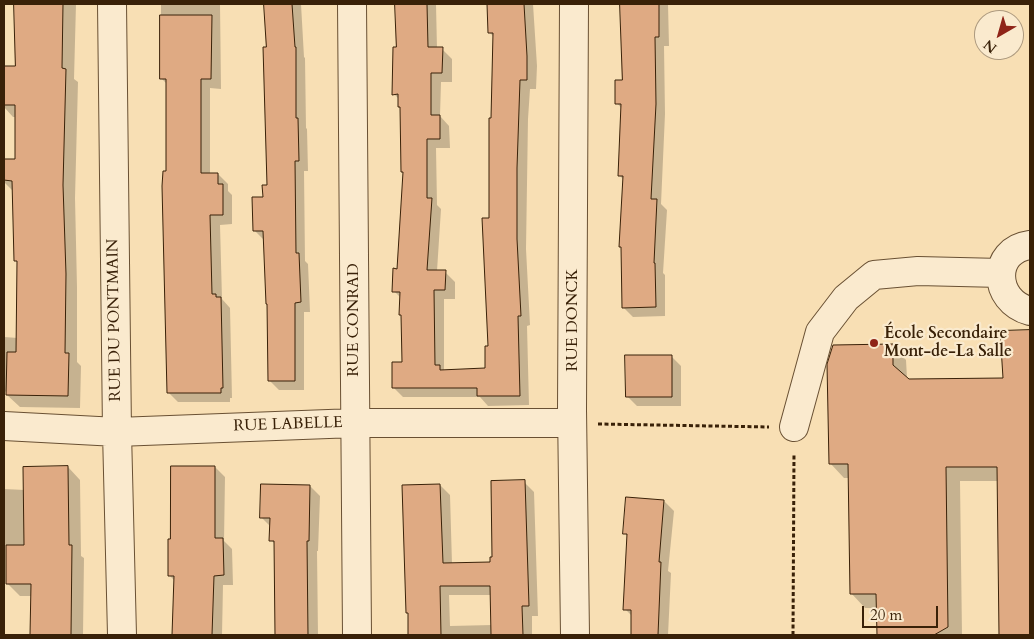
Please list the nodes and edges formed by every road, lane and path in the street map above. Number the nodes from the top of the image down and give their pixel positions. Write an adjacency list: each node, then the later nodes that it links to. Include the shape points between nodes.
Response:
1 (112, 4): 11 (street, RUE DU PONTMAIN)
2 (352, 4): 7 (street, RUE CONRAD)
3 (574, 4): 8 (street, RUE DONCK)
4 (1030, 245): 5 (street, via 1009,256)
5 (1001, 273): 6 (street, via 1005,294 1012,303); 10 (street, via 918,271 874,275 846,298 820,332)
6 (1030, 311)
7 (355, 423): 8 (street, RUE LABELLE); 11 (street, RUE LABELLE); 13 (street, RUE CONRAD)
8 (572, 423): 10 (path); 14 (street, RUE DONCK)
9 (4, 426): 11 (street, RUE LABELLE)
10 (794, 427): 15 (path)
11 (117, 432): 12 (street, RUE DU PONTMAIN)
12 (122, 635)
13 (357, 635)
14 (575, 635)
15 (793, 635)

